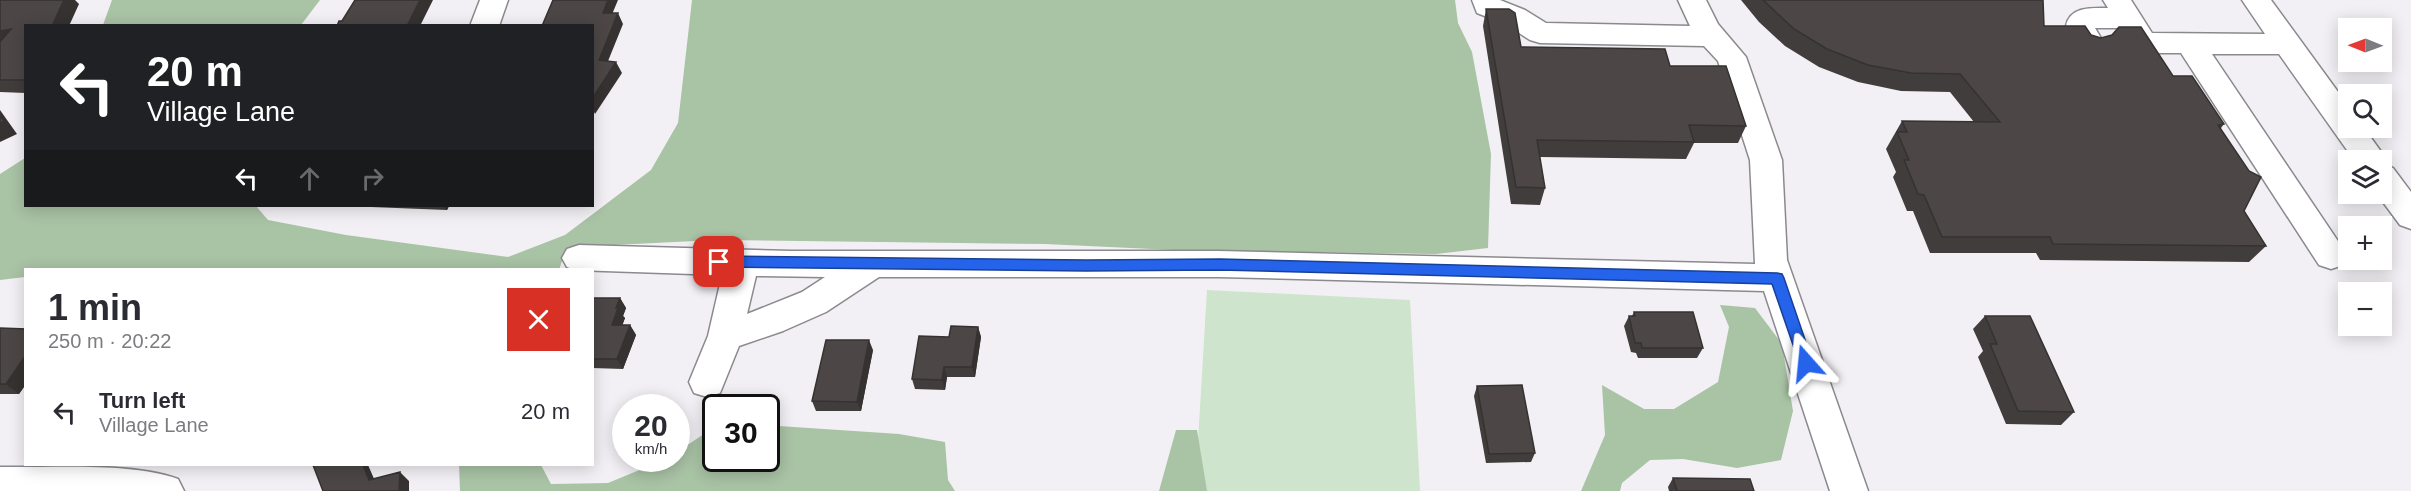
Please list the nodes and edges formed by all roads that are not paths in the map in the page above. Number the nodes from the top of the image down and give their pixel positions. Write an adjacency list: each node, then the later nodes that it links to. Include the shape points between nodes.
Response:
1 (494, 0): 6 (street)
2 (1486, 0): 7 (street, via 1487,6 1540,33)
3 (1692, 0): 7 (street)
4 (2256, 0): 10 (street)
5 (2123, 9): 8 (street, via 2081,21); 9 (street, via 2140,50)
6 (485, 24)
7 (1711, 36): 18 (street, via 1735,65 1766,160 1770,260)
8 (2089, 43)
9 (2190, 44): 10 (street); 14 (street)
10 (2288, 44): 11 (street)
11 (2364, 150)
12 (2392, 190): 13 (street)
13 (2411, 216)
14 (2331, 256)
15 (579, 258): 16 (street)
16 (742, 262): 17 (street); 19 (street)
17 (873, 264): 18 (street, via 1220,264); 19 (street, via 814,302)
18 (1777, 278): 23 (street)
19 (725, 336): 20 (street)
20 (707, 382)
21 (0, 484): 22 (street, via 127,486)
22 (165, 491)
23 (1849, 491)

